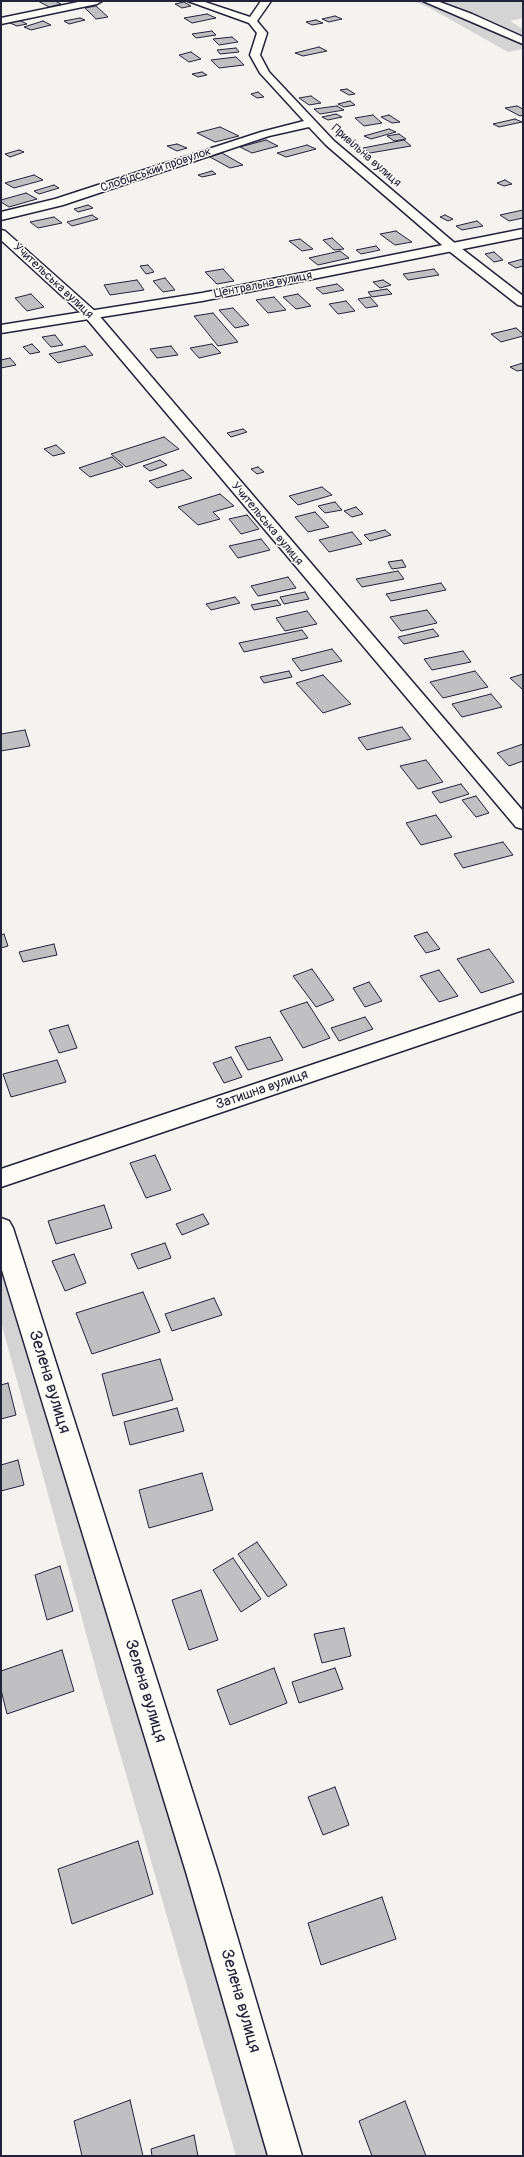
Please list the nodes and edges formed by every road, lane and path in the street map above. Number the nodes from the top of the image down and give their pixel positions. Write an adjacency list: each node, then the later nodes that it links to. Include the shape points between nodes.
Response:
1 (97, 1): 5 (street)
2 (193, 1): 6 (street)
3 (266, 1): 6 (street)
4 (428, 1): 7 (street, via 469,16)
5 (2, 20)
6 (252, 21): 8 (street, Привільна вулиця, via 262,33 255,54 265,73)
7 (523, 41)
8 (310, 123): 9 (street, Слобідський провулок, via 265,134 59,202); 12 (street, Привільна вулиця)
9 (1, 216)
10 (523, 233): 12 (street, Центральна вулиця)
11 (1, 234): 14 (street, Учительська вулиця)
12 (453, 248): 13 (street, Привільна вулиця); 14 (street, Центральна вулиця, via 202,297)
13 (523, 302)
14 (91, 315): 15 (street, Центральна вулиця); 16 (street, Учительська вулиця)
15 (1, 329)
16 (523, 823)
17 (523, 1002): 18 (street, Затишна вулиця)
18 (1, 1178)
19 (1, 1228): 20 (street, Зелена вулиця, via 202,1872)
20 (285, 2156)

